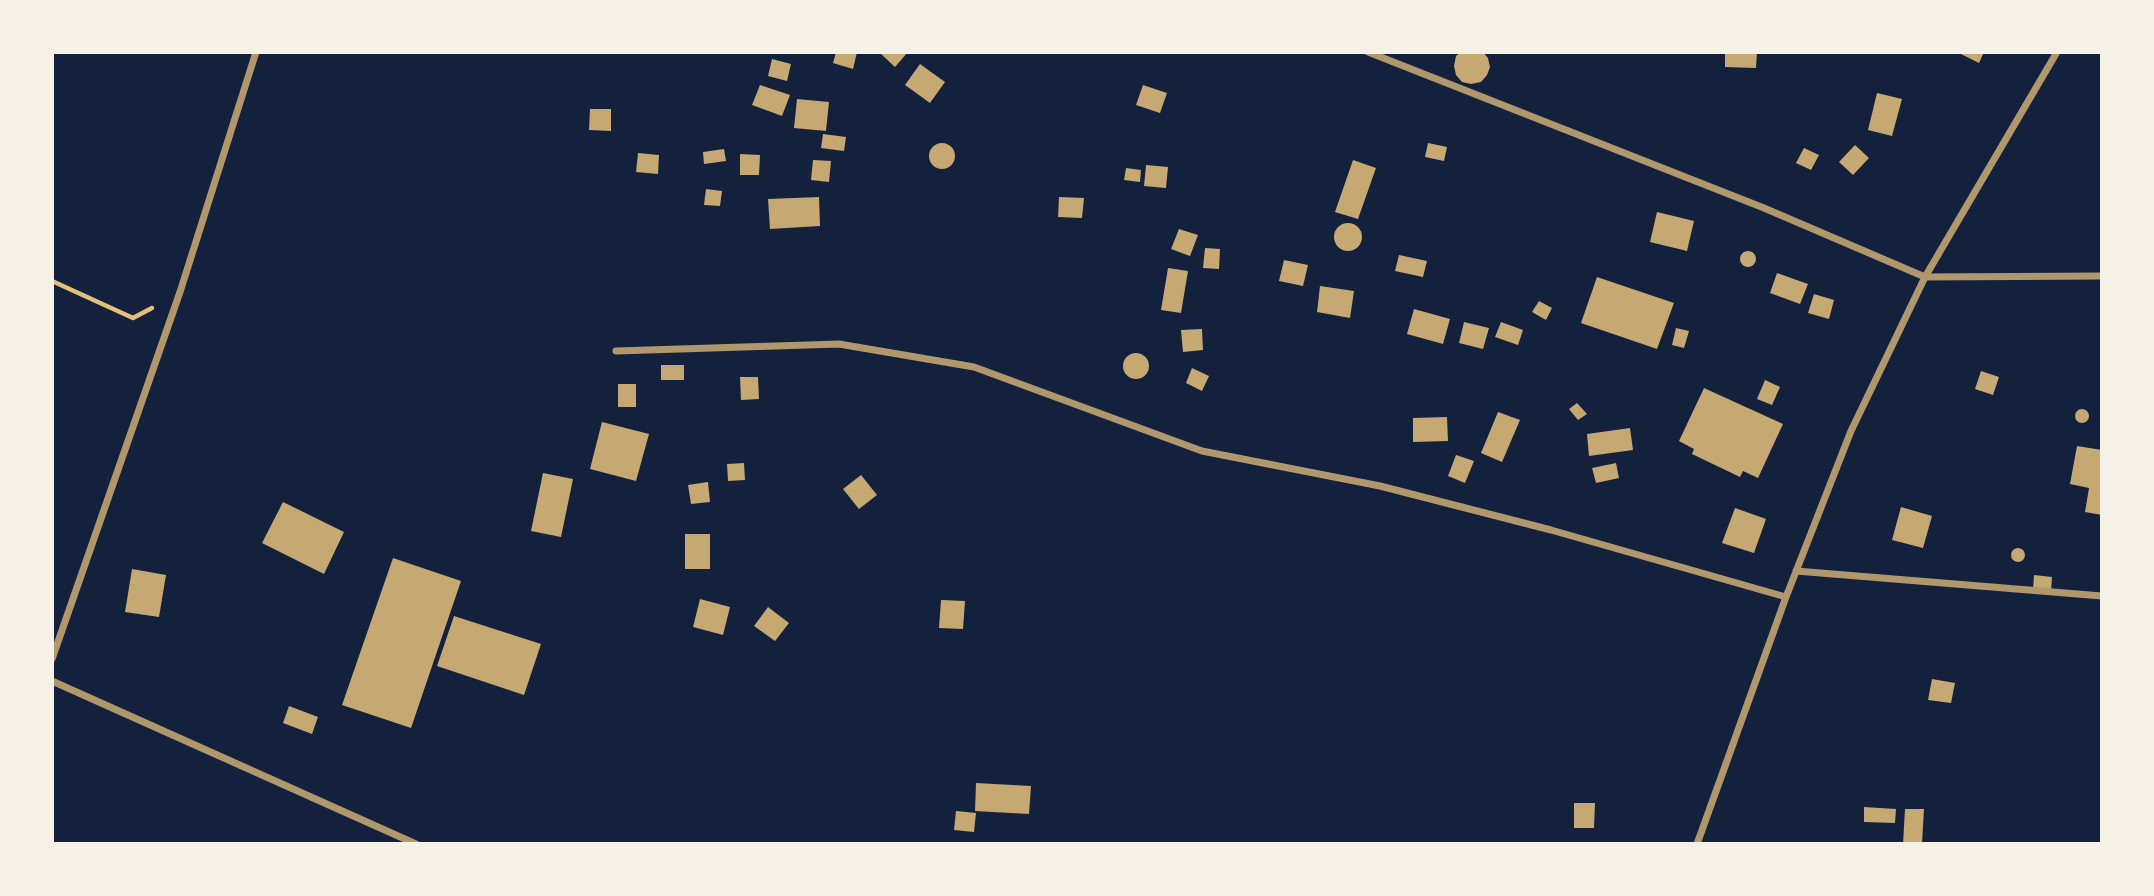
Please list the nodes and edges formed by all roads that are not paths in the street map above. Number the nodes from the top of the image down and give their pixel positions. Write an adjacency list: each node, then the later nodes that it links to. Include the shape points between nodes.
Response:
1 (256, 52): 10 (street, via 180,292)
2 (1368, 52): 5 (street, via 1764,208)
3 (2057, 52): 5 (street)
4 (2102, 276): 5 (street)
5 (1925, 278): 7 (street, via 1851,431)
6 (616, 351): 9 (street, via 839,344 974,367 1202,451 1380,486)
7 (1796, 571): 8 (street); 9 (street)
8 (2102, 596)
9 (1786, 597): 13 (street)
10 (52, 659)
11 (52, 681): 12 (street)
12 (416, 844)
13 (1697, 844)

